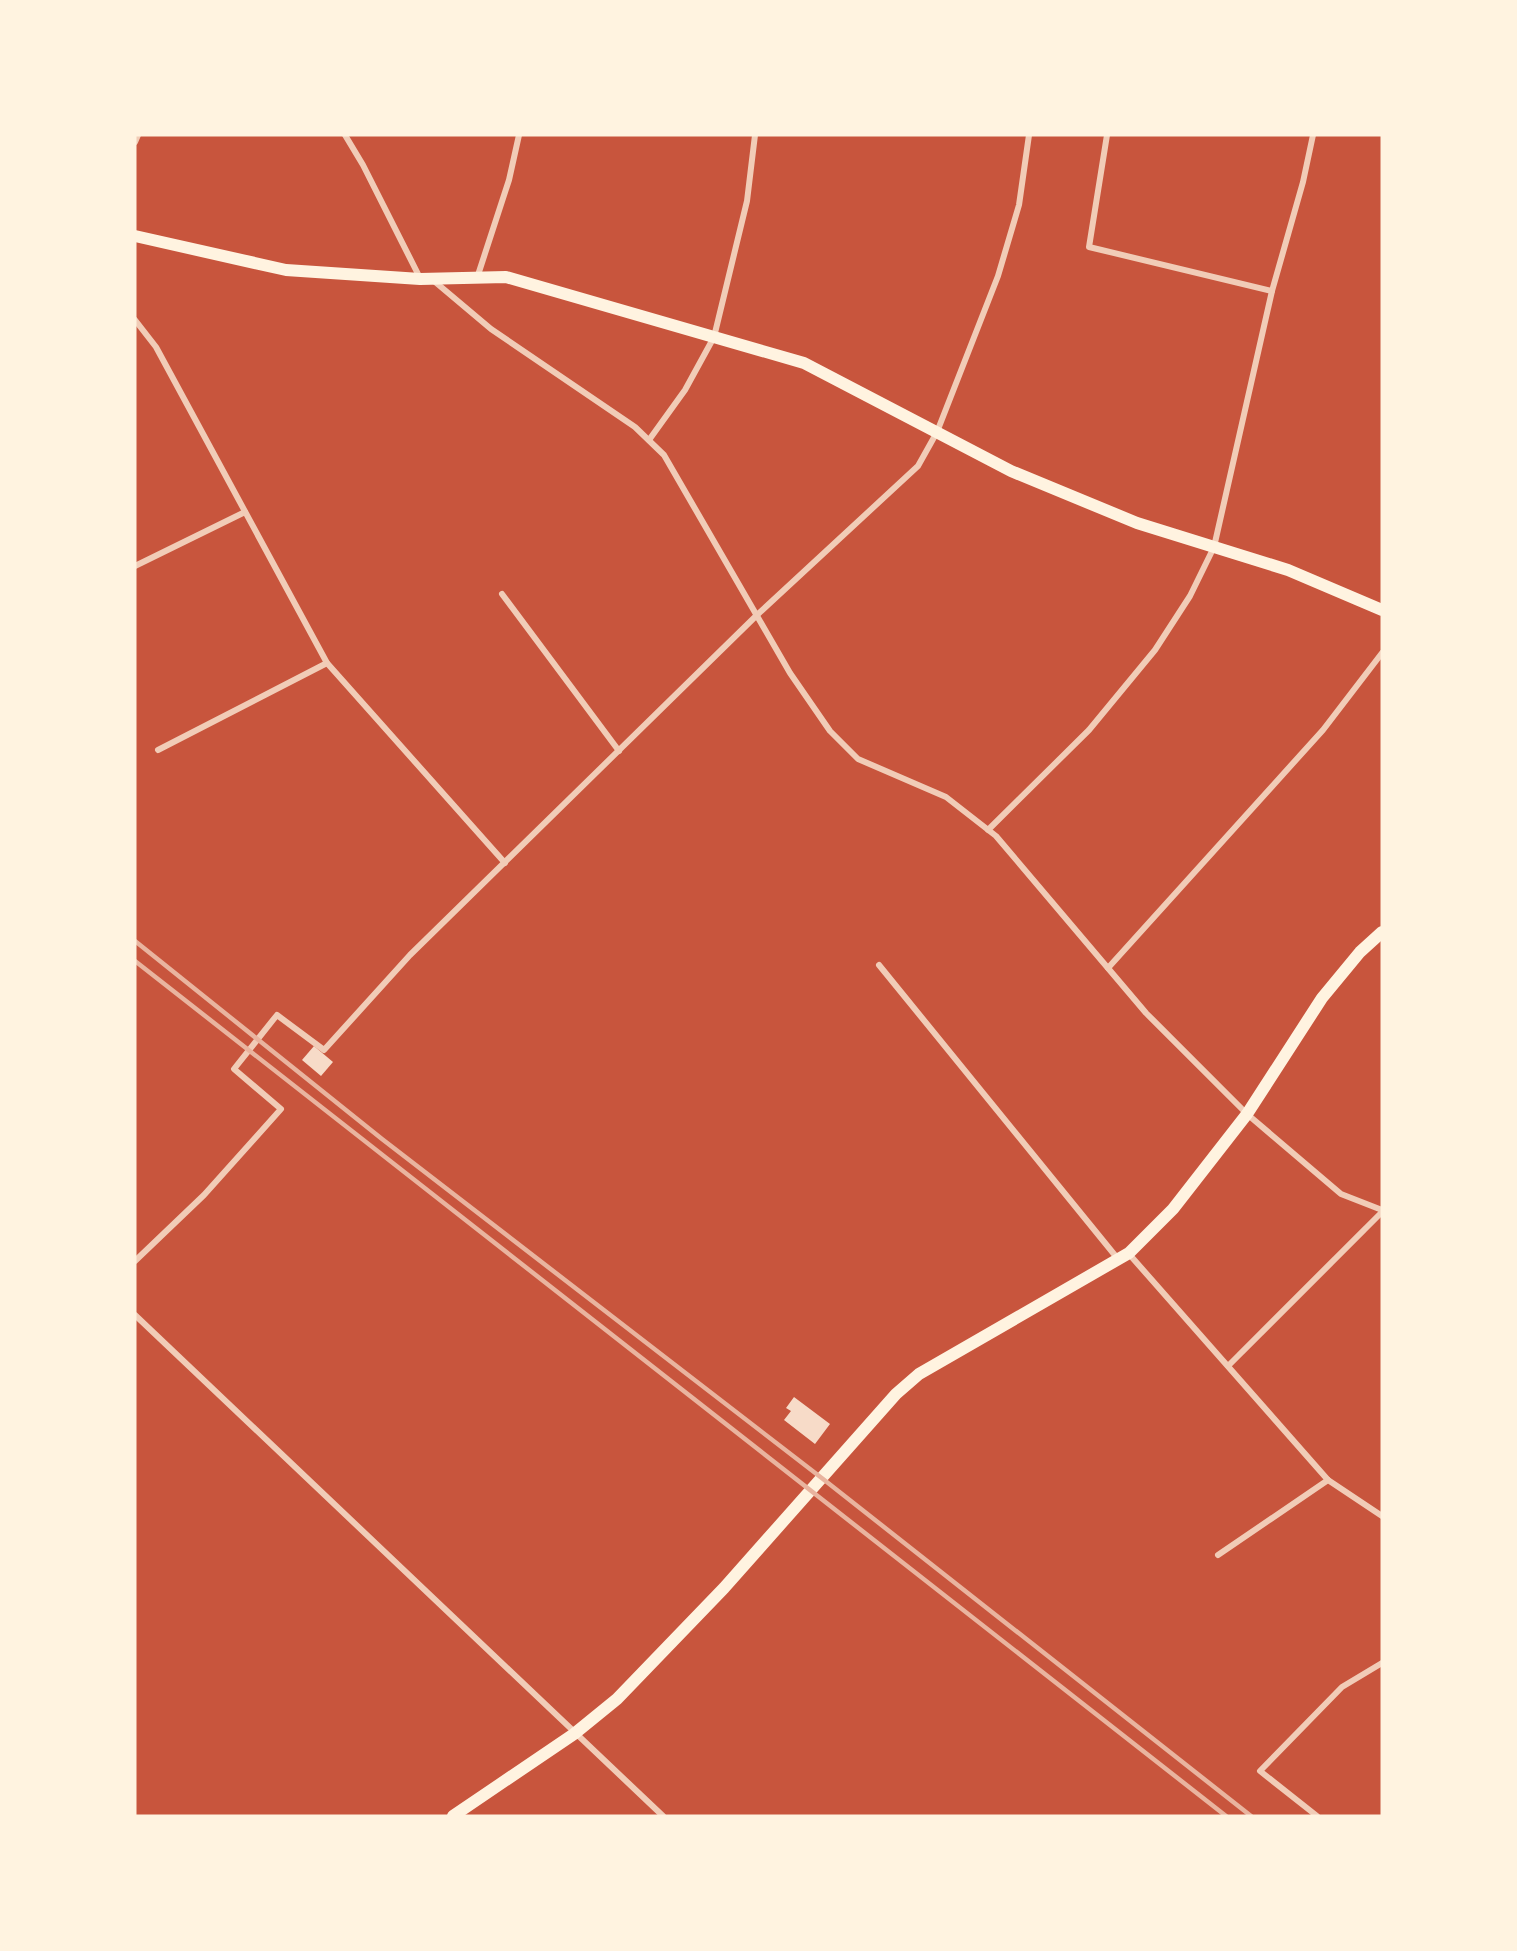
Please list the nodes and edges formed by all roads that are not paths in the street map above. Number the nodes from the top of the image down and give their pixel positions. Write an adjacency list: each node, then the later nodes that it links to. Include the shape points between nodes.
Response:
1 (138, 135): 8 (street)
2 (345, 135): 11 (street)
3 (519, 135): 10 (street, via 509,180)
4 (756, 135): 14 (street, via 747,201)
5 (1029, 135): 15 (street, via 1018,205 998,276)
6 (1107, 135): 12 (street, via 1089,247)
7 (1313, 135): 12 (street, via 1304,182)
8 (135, 142)
9 (135, 236): 11 (main road, via 286,270)
10 (477, 278): 11 (main road); 14 (main road, via 506,277)
11 (426, 279): 16 (street)
12 (1272, 291): 18 (street)
13 (135, 320): 17 (street, via 156,347)
14 (714, 337): 15 (main road, via 804,363); 16 (street, via 685,390)
15 (937, 432): 18 (main road, via 1011,471 1137,523); 22 (street, via 918,466)
16 (649, 440): 22 (street, via 664,455)
17 (245, 512): 19 (street); 24 (street)
18 (1214, 547): 21 (main road, via 1288,570); 27 (street, via 1190,596 1155,650 1089,730)
19 (135, 566)
20 (502, 594): 26 (street)
21 (1382, 610)
22 (757, 615): 26 (street); 27 (street, via 830,731 858,759 946,797)
23 (1382, 653): 31 (street, via 1323,730)
24 (327, 663): 25 (street); 28 (street)
25 (158, 750)
26 (619, 751): 28 (street)
27 (988, 830): 31 (street)
28 (505, 863): 35 (street, via 410,955 324,1050 277,1015 234,1069 281,1109 204,1195)
29 (1382, 932): 32 (main road, via 1322,998)
30 (879, 965): 34 (street)
31 (1108, 968): 32 (street, via 1146,1013)
32 (1247, 1114): 33 (street, via 1341,1194); 34 (main road, via 1173,1209)
33 (1382, 1211): 37 (street)
34 (1123, 1256): 37 (street); 42 (main road, via 919,1374 896,1394 724,1588 616,1699)
35 (135, 1261)
36 (135, 1315): 42 (street)
37 (1228, 1366): 38 (street)
38 (1328, 1480): 39 (street); 40 (street)
39 (1382, 1516)
40 (1218, 1555)
41 (1382, 1663): 45 (street, via 1342,1687 1260,1771)
42 (574, 1734): 43 (main road); 44 (street)
43 (453, 1816)
44 (663, 1816)
45 (1317, 1816)

